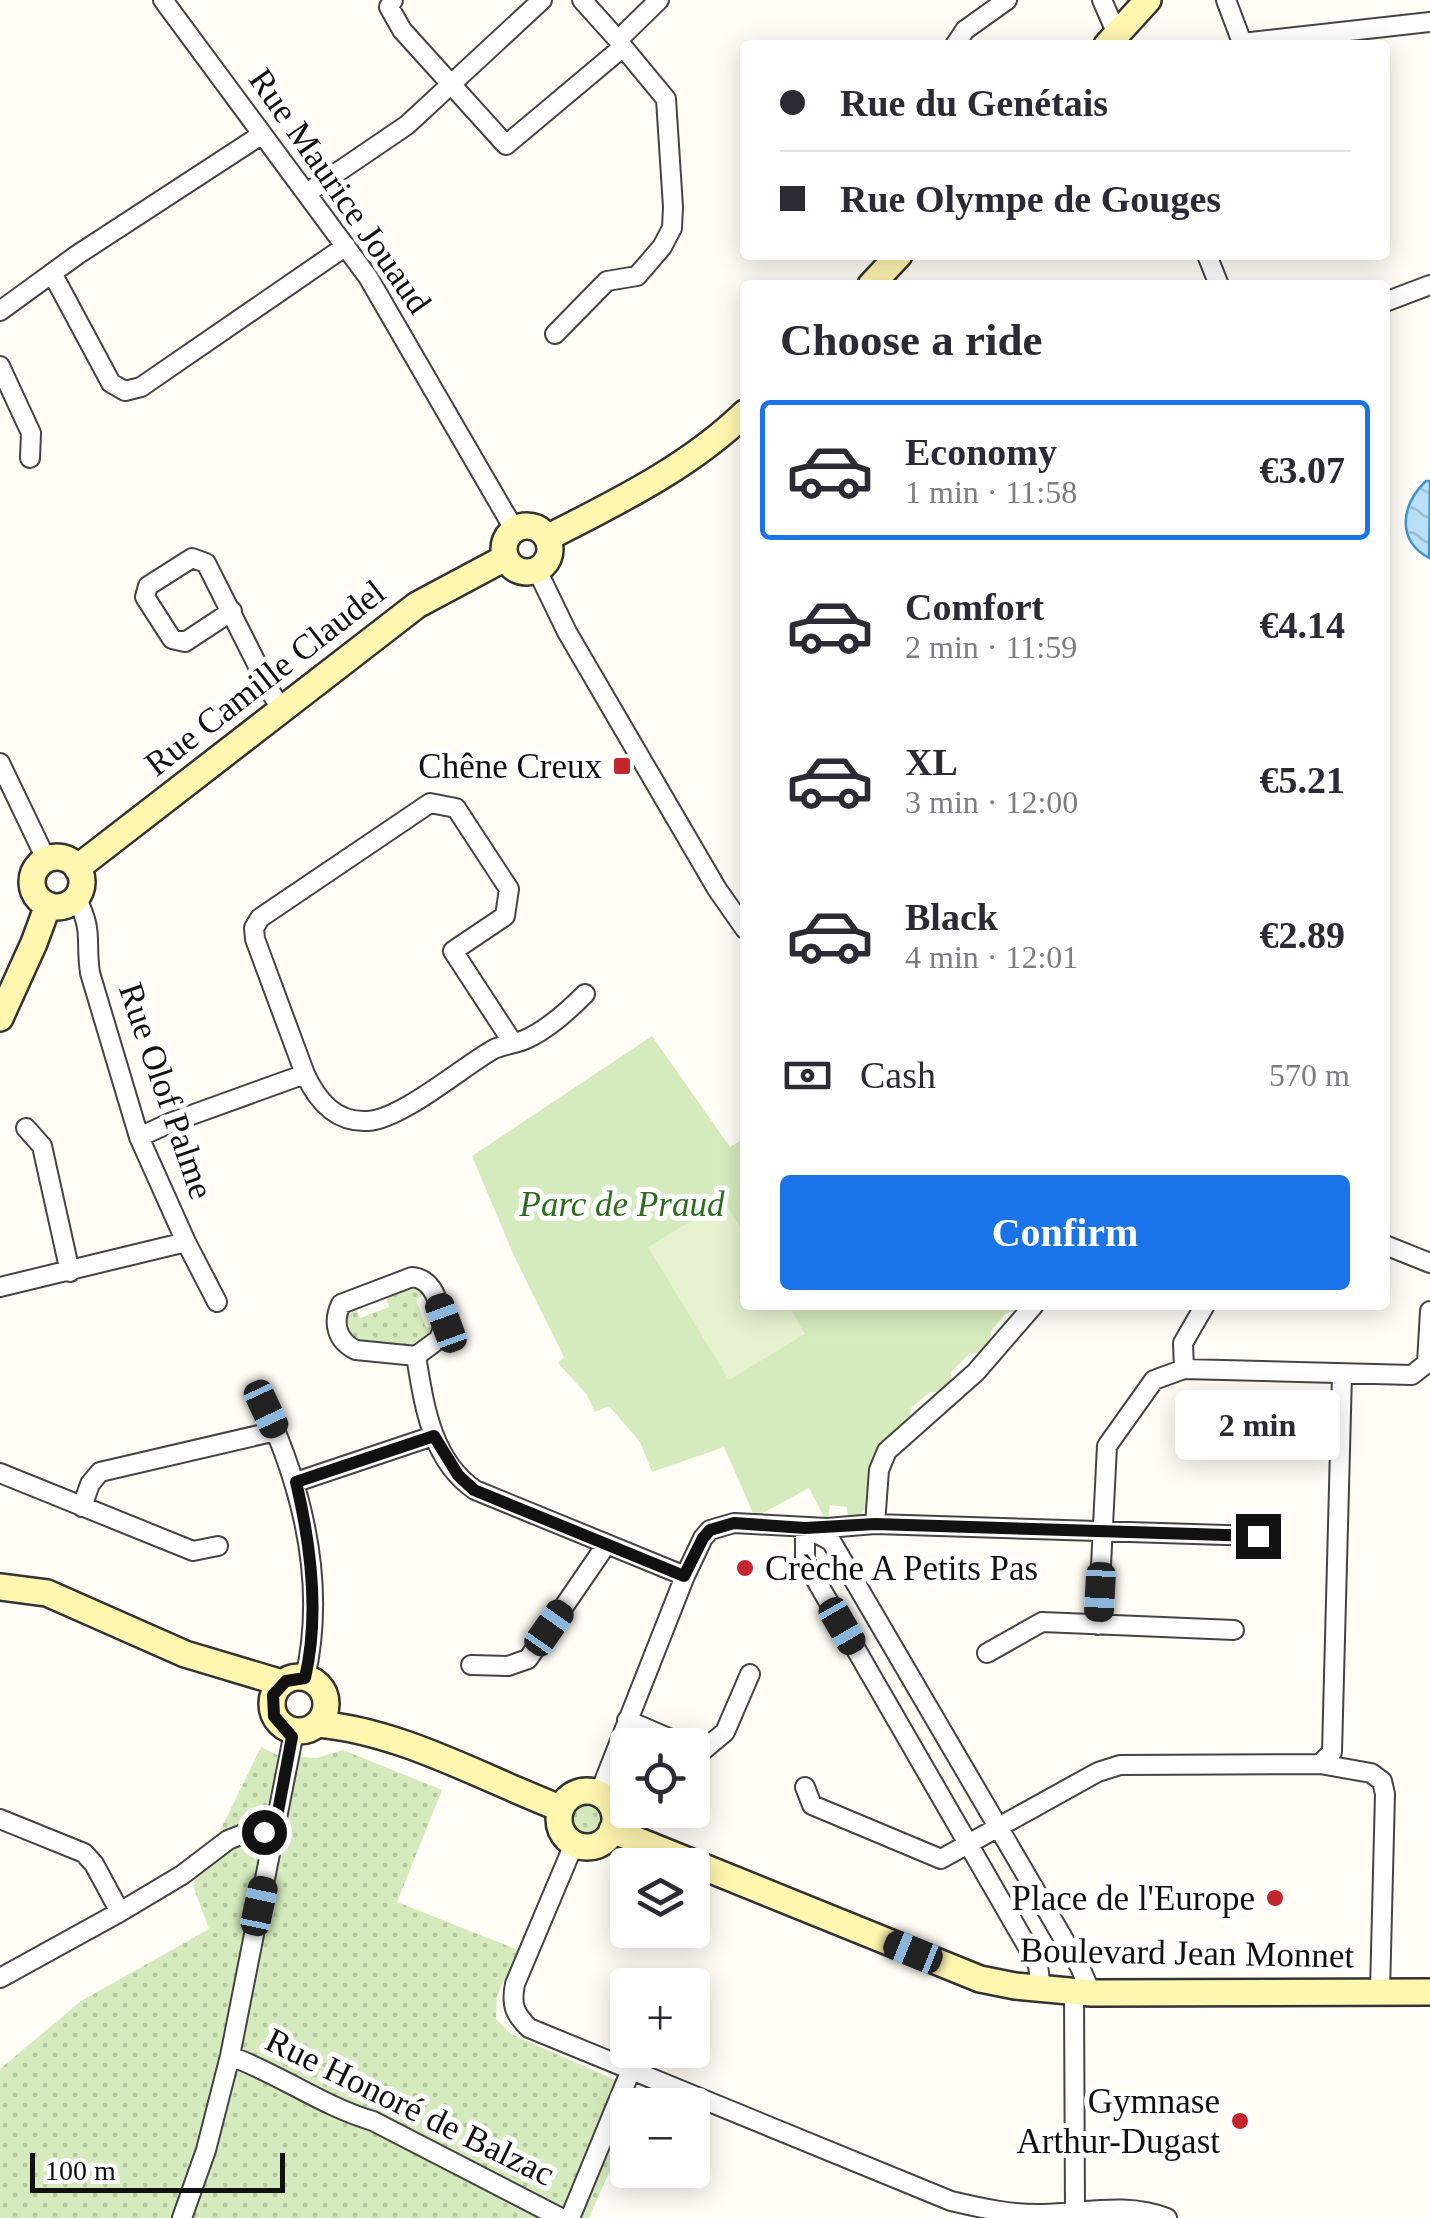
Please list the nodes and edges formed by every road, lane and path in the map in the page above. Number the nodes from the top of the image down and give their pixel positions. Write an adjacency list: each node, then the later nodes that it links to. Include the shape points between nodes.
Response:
1 (163, 0): 18 (street, Rue Maurice Jouaud)
2 (393, 0): 17 (street, via 402,30)
3 (542, 0): 17 (street)
4 (582, 0): 16 (street)
5 (660, 0): 16 (street)
6 (1008, 0): 11 (street)
7 (1102, 0): 12 (street)
8 (1148, 0): 13 (street)
9 (1226, 0): 14 (street)
10 (1430, 22): 15 (street)
11 (958, 40)
12 (1115, 40)
13 (1118, 40)
14 (1241, 40)
15 (1287, 40)
16 (620, 43): 17 (street, via 506,145); 27 (street, via 666,99 672,228 637,276 608,281)
17 (449, 83): 19 (street, via 408,125)
18 (262, 134): 19 (street, Rue Maurice Jouaud); 22 (street)
19 (307, 193): 20 (street, Rue Maurice Jouaud)
20 (346, 246): 22 (street, via 141,387 125,391 110,383); 31 (street, Rue Maurice Jouaud)
21 (894, 260): 23 (street)
22 (52, 273): 26 (street)
23 (875, 280)
24 (1430, 285): 25 (street)
25 (1390, 300)
26 (0, 311)
27 (554, 334)
28 (0, 366): 30 (street, via 30,434)
29 (740, 418): 32 (street, via 652,483)
30 (30, 458)
31 (514, 529): 32 (street, via 533,526); 33 (street, via 505,540)
32 (547, 538): 34 (street, via 548,557)
33 (505, 558): 34 (street, via 517,570); 36 (street, Rue Camille Claudel, via 416,605)
34 (537, 570): 42 (street)
35 (232, 611): 35 (street, via 206,563 192,558 148,586 144,598 172,639 185,642); 36 (street)
36 (282, 708): 39 (street, Rue Camille Claudel)
37 (0, 763): 38 (street)
38 (46, 859): 39 (street, via 62,858); 41 (street, via 32,883)
39 (77, 868): 40 (street, via 82,881)
40 (76, 897): 41 (street); 48 (street, Rue Olof Palme, via 87,919 90,973)
41 (48, 905): 44 (street)
42 (740, 922)
43 (585, 994): 45 (street, via 553,1022)
44 (0, 1018)
45 (513, 1043): 46 (street, via 368,1122 331,1111); 46 (street, via 453,951 505,916 509,890 456,808 430,803 254,928)
46 (305, 1074): 48 (street)
47 (26, 1128): 52 (street, via 42,1146)
48 (139, 1137): 49 (street, Rue Olof Palme)
49 (186, 1242): 52 (street); 54 (street, Rue Olof Palme)
50 (1390, 1247): 51 (street)
51 (1430, 1263)
52 (70, 1272): 53 (street)
53 (0, 1287)
54 (217, 1302)
55 (1030, 1310): 67 (street, via 976,1372 886,1451)
56 (1203, 1310): 59 (street, via 1182,1344)
57 (1430, 1311): 60 (street, via 1422,1371)
58 (416, 1356): 58 (street, via 347,1346 337,1332 341,1304 422,1278 432,1286 446,1323 439,1340); 63 (street)
59 (1184, 1369): 60 (street); 69 (street, via 1154,1380 1107,1446)
60 (1342, 1374): 90 (street, via 1332,1752)
61 (266, 1409): 62 (street)
62 (276, 1430): 65 (street); 66 (street, via 100,1472)
63 (434, 1436): 65 (street); 71 (street, via 474,1490)
64 (0, 1473): 66 (street)
65 (296, 1482): 81 (street, via 312,1568 309,1659)
66 (82, 1507): 72 (street, via 193,1551)
67 (875, 1524): 68 (street); 69 (street)
68 (805, 1528): 73 (street, via 722,1525 703,1538); 80 (street, via 831,1541); 82 (street, via 803,1557)
69 (1102, 1533): 70 (street); 75 (street)
70 (1258, 1536)
71 (606, 1545): 73 (street); 78 (street, via 528,1658 508,1666)
72 (218, 1546)
73 (684, 1576): 84 (street)
74 (0, 1587): 81 (street, via 47,1593 207,1670)
75 (1098, 1625): 76 (street); 77 (street, via 1042,1622)
76 (1234, 1630)
77 (987, 1653)
78 (471, 1665)
79 (750, 1674): 89 (street, via 725,1732)
80 (909, 1676): 82 (street); 95 (street)
81 (286, 1689): 83 (street, via 318,1685); 87 (street, via 278,1721)
82 (879, 1692): 99 (street)
83 (325, 1697): 85 (street); 88 (street)
84 (627, 1720): 86 (street); 92 (street)
85 (317, 1724): 87 (street); 88 (street)
86 (646, 1728)
87 (289, 1730): 97 (street)
88 (387, 1738): 93 (street)
89 (710, 1745)
90 (1320, 1764): 95 (street, via 1120,1765); 103 (street, via 1371,1773 1384,1787)
91 (805, 1787): 99 (street, via 812,1805 941,1859)
92 (596, 1792): 93 (street, via 576,1792); 96 (street, via 612,1805)
93 (560, 1808): 98 (street, via 560,1829)
94 (0, 1819): 100 (street, via 84,1853)
95 (998, 1826): 99 (street); 104 (street, via 1080,1966)
96 (612, 1830): 98 (street, via 597,1845); 102 (street, Boulevard Jean Monnet, via 980,1979)
97 (274, 1833): 100 (street, via 228,1840); 106 (street)
98 (574, 1844): 107 (street, via 512,2002 530,2028)
99 (967, 1844): 102 (street, via 1038,1965)
100 (120, 1912): 101 (street)
101 (0, 1978)
102 (1041, 1990): 104 (street, Boulevard Jean Monnet)
103 (1380, 1991): 104 (street, Boulevard Jean Monnet); 105 (street, Boulevard Jean Monnet)
104 (1083, 1992): 108 (street)
105 (1430, 1992)
106 (230, 2056): 109 (street); 110 (street, Rue Honoré de Balzac, via 341,2111 374,2120)
107 (631, 2070): 108 (street, via 951,2201 1013,2213); 111 (street, Rue Honoré de Balzac)
108 (1075, 2212): 112 (street, via 1128,2210)
109 (182, 2218)
110 (562, 2218)
111 (570, 2218)
112 (1167, 2218)

